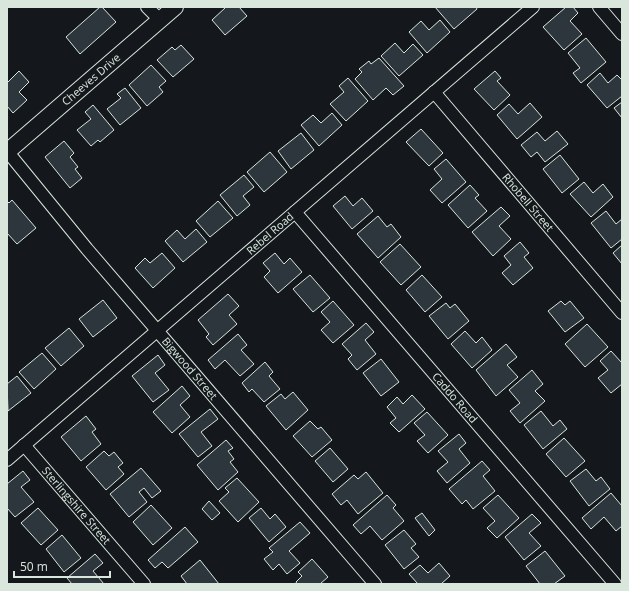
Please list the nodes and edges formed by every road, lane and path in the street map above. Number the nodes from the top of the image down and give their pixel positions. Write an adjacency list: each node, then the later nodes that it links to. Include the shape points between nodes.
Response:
1 (147, 7): 5 (street)
2 (175, 7): 5 (street, Cheeves Drive)
3 (533, 7): 7 (street, Rebel Road)
4 (599, 7): 6 (street)
5 (160, 20): 8 (street, Cheeves Drive)
6 (622, 34)
7 (434, 92): 9 (street, Rebel Road); 10 (street, Rhobell Street)
8 (7, 151): 11 (street, Bigwood Street)
9 (294, 212): 11 (street, Rebel Road); 16 (street, Caddo Road)
10 (622, 313)
11 (157, 330): 12 (street, Rebel Road); 15 (street, Bigwood Street)
12 (24, 445): 13 (street, Rebel Road); 14 (street, Sterlingshire Street)
13 (7, 460)
14 (144, 584)
15 (375, 584)
16 (615, 584)

